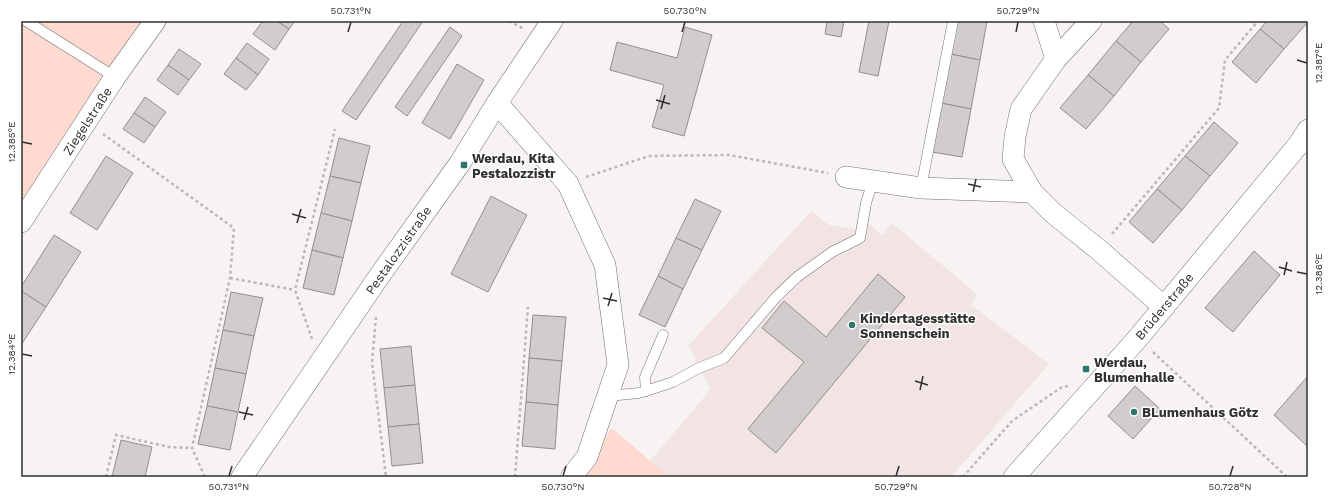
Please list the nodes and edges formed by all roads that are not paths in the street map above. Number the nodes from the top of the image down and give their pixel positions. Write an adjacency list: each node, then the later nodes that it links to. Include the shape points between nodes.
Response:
1 (26, 21): 8 (lane)
2 (155, 21): 8 (street, Ziegelstraße)
3 (552, 21): 9 (street, Pestalozzistraße)
4 (953, 21): 13 (lane)
5 (1044, 21): 7 (street)
6 (1091, 21): 7 (street)
7 (1056, 59): 14 (street, via 1021,109 1015,137 1013,159)
8 (115, 77): 15 (street, Ziegelstraße)
9 (497, 103): 19 (street, via 568,184 605,265 618,365); 20 (street, Pestalozzistraße, via 460,163)
10 (1308, 130): 16 (street, Brüderstraße)
11 (846, 177): 12 (street)
12 (873, 181): 13 (street); 18 (lane, via 860,238 832,252 797,277 777,296 724,358 673,382)
13 (921, 188): 14 (street)
14 (1032, 192): 16 (street, via 1053,213)
15 (21, 222)
16 (1164, 307): 22 (street, Brüderstraße)
17 (663, 335): 18 (lane, via 645,377)
18 (646, 391): 19 (lane)
19 (608, 396): 21 (street, via 587,457)
20 (242, 477)
21 (571, 477)
22 (1014, 477)

